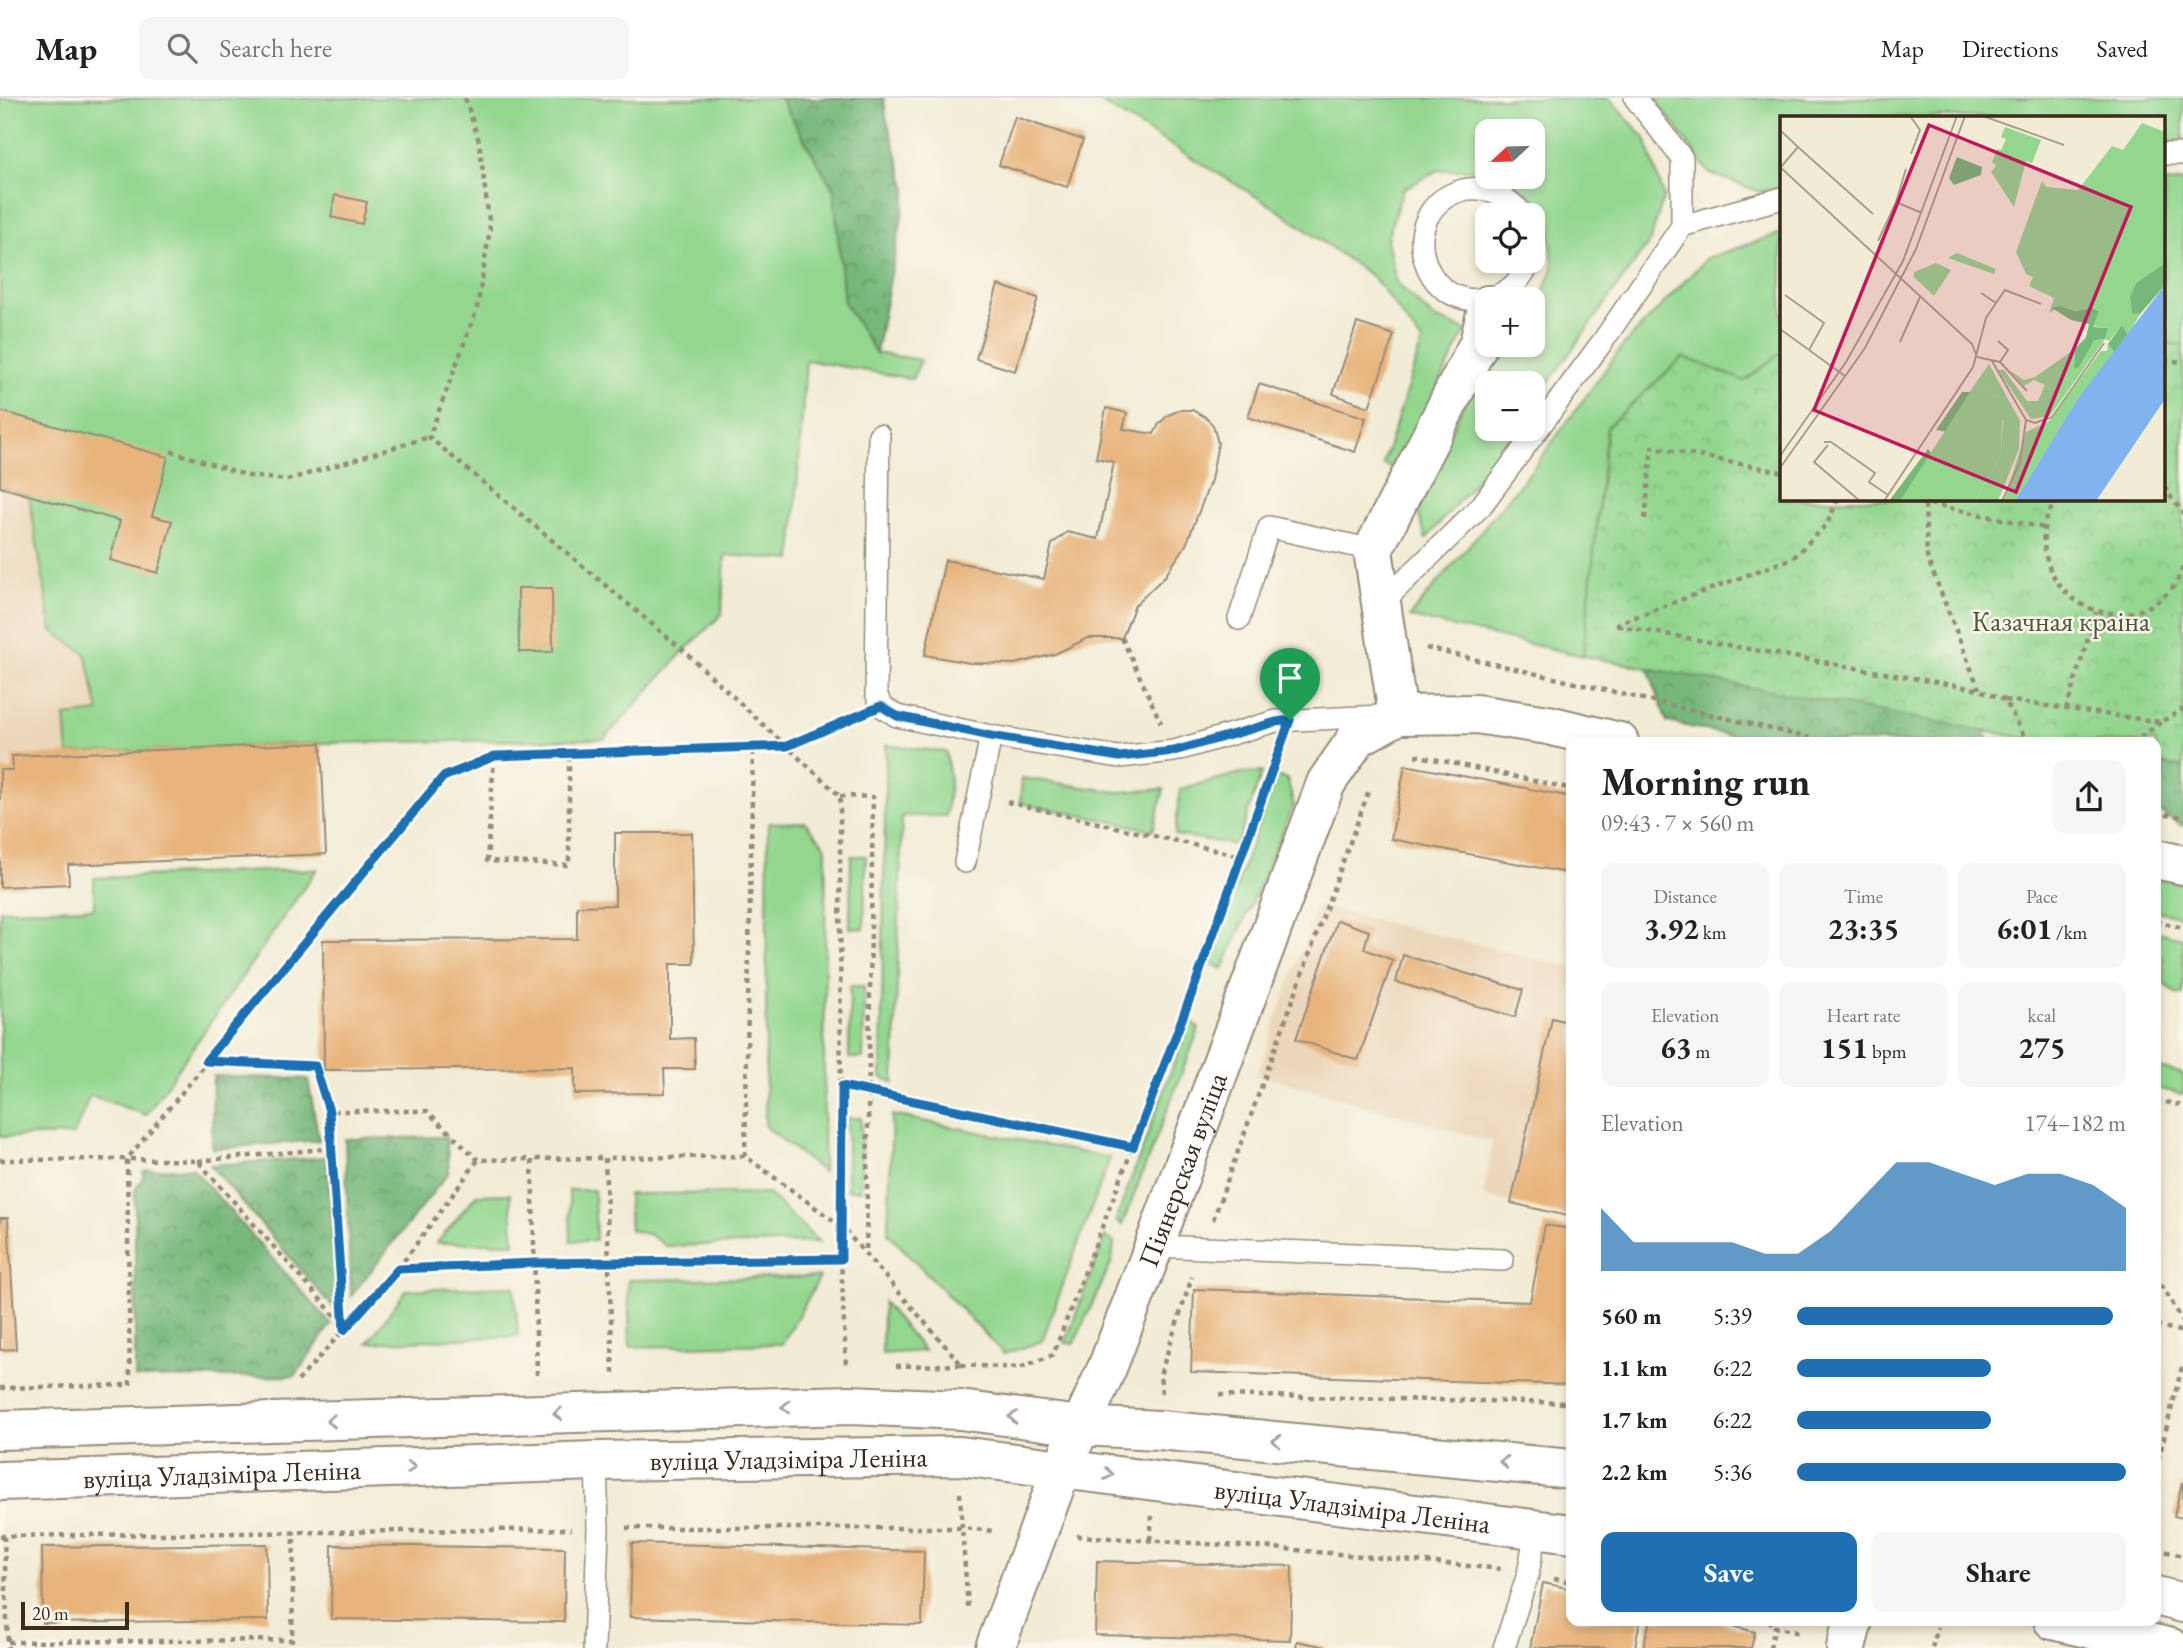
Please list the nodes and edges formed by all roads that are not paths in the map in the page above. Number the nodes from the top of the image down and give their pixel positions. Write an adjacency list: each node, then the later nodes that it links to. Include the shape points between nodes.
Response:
1 (1635, 98): 4 (lane, via 1682,158)
2 (1780, 199): 4 (lane)
3 (1514, 203): 7 (lane, via 1498,193 1464,190 1434,208 1426,223 1422,257 1429,273 1455,296)
4 (1682, 226): 12 (lane, via 1481,506)
5 (1522, 273): 6 (lane)
6 (1511, 287)
7 (1475, 299)
8 (1475, 351): 10 (main road)
9 (879, 435): 14 (lane, via 876,693 881,706 897,716)
10 (1373, 550): 11 (lane, via 1269,527); 12 (main road)
11 (1239, 619)
12 (1385, 621): 13 (main road)
13 (1398, 715): 14 (lane, via 1276,722 1174,751 1119,757); 15 (main road, via 1476,714); 19 (main road, Піянерская вуліца, via 1357,737 1326,783)
14 (991, 736): 17 (lane)
15 (1598, 737)
16 (2161, 860): 18 (main road)
17 (965, 862)
18 (2183, 864)
19 (1154, 1246): 20 (lane); 21 (main road, Піянерская вуліца)
20 (1503, 1260)
21 (1080, 1426): 22 (main road, вуліца Уладзіміра Леніна, one-way to 22, via 960,1410 851,1405); 24 (main road, Піянерская вуліца); 25 (main road, вуліца Уладзіміра Леніна, one-way to 21)
22 (0, 1430)
23 (596, 1461): 24 (main road, вуліца Уладзіміра Леніна, via 960,1456); 26 (main road, вуліца Уладзіміра Леніна, one-way to 23); 32 (lane)
24 (1062, 1468): 27 (main road, вуліца Уладзіміра Леніна, one-way to 27); 33 (main road, Піянерская вуліца)
25 (1566, 1468)
26 (0, 1481)
27 (1554, 1532): 34 (lane, via 1528,1574)
28 (2161, 1597): 29 (main road)
29 (2183, 1603)
30 (1852, 1626): 35 (main road)
31 (2078, 1626): 36 (main road)
32 (594, 1648)
33 (995, 1648)
34 (1504, 1648)
35 (1846, 1648)
36 (2171, 1648)

